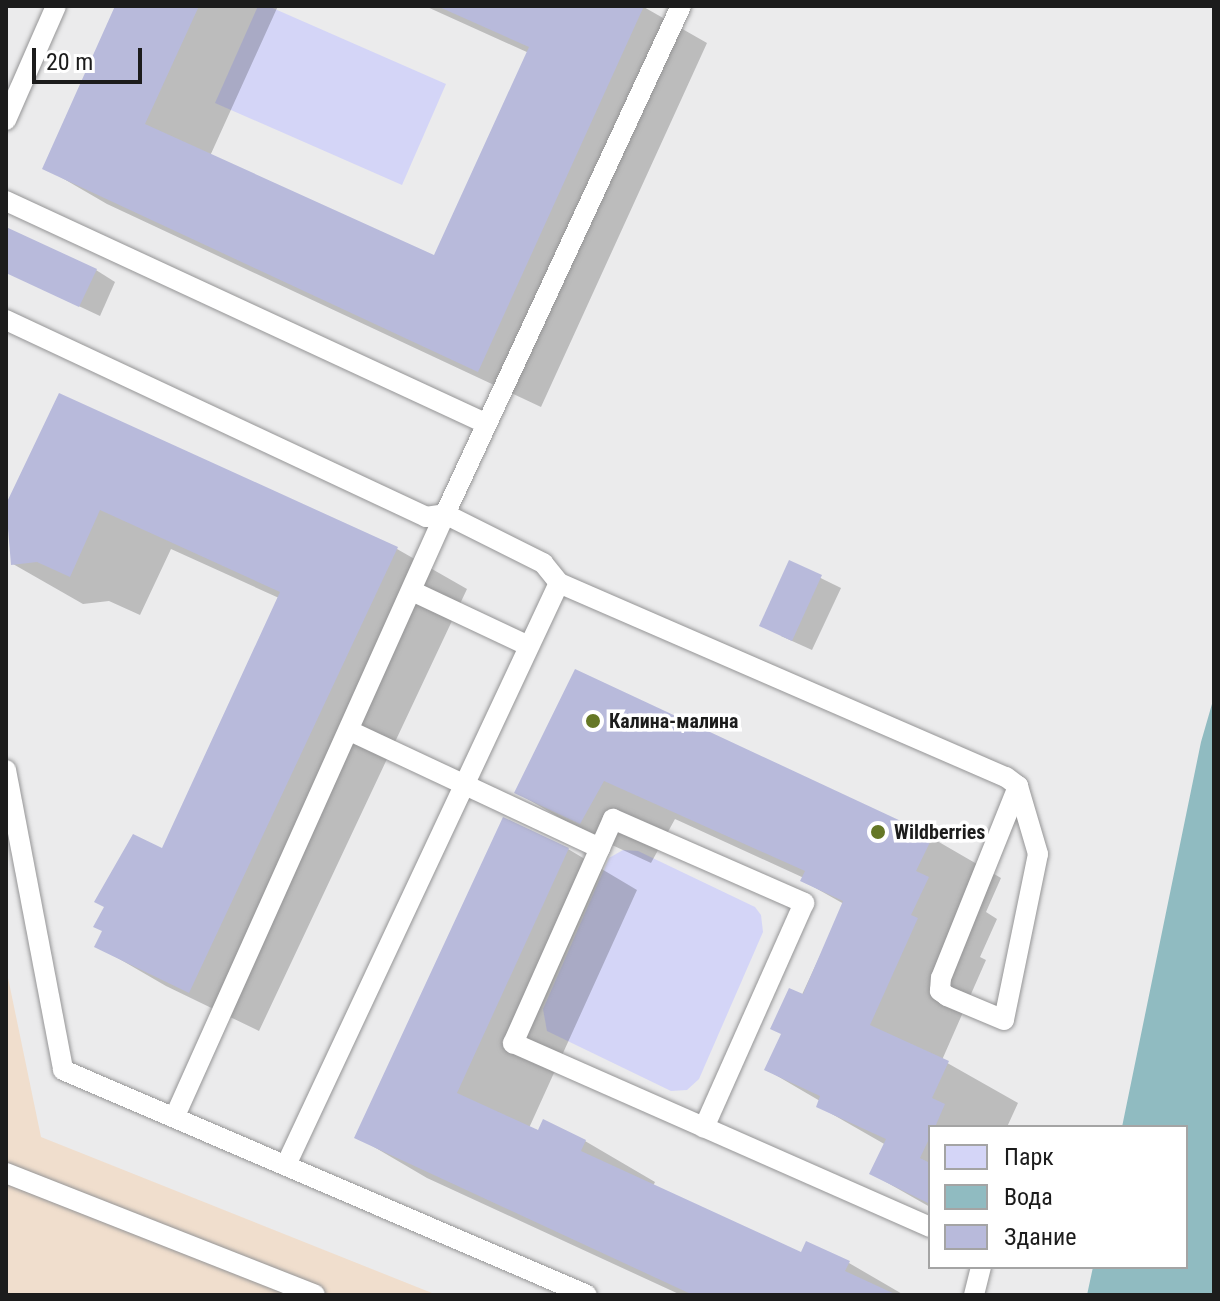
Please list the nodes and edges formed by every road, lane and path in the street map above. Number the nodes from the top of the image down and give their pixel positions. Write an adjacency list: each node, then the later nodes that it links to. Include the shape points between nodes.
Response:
1 (56, 6): 3 (lane)
2 (681, 6): 6 (lane)
3 (6, 120)
4 (6, 201): 6 (lane)
5 (6, 320): 7 (lane, via 426,517)
6 (487, 424): 7 (lane)
7 (445, 514): 8 (lane, via 543,563); 9 (lane)
8 (559, 583): 10 (lane); 14 (lane)
9 (412, 591): 10 (lane); 11 (lane)
10 (529, 646): 13 (lane)
11 (350, 731): 13 (lane); 16 (lane)
12 (6, 770): 16 (lane, via 63,1070)
13 (465, 785): 15 (lane); 18 (lane)
14 (1018, 786): 14 (lane, via 940,991 1004,1020 1038,854)
15 (600, 848): 17 (lane, via 513,1043); 17 (lane, via 613,819 804,903)
16 (175, 1116): 18 (lane)
17 (704, 1128): 20 (lane)
18 (286, 1165): 23 (lane)
19 (6, 1173): 22 (lane)
20 (928, 1226)
21 (980, 1269): 24 (lane)
22 (315, 1295)
23 (587, 1295)
24 (974, 1295)

